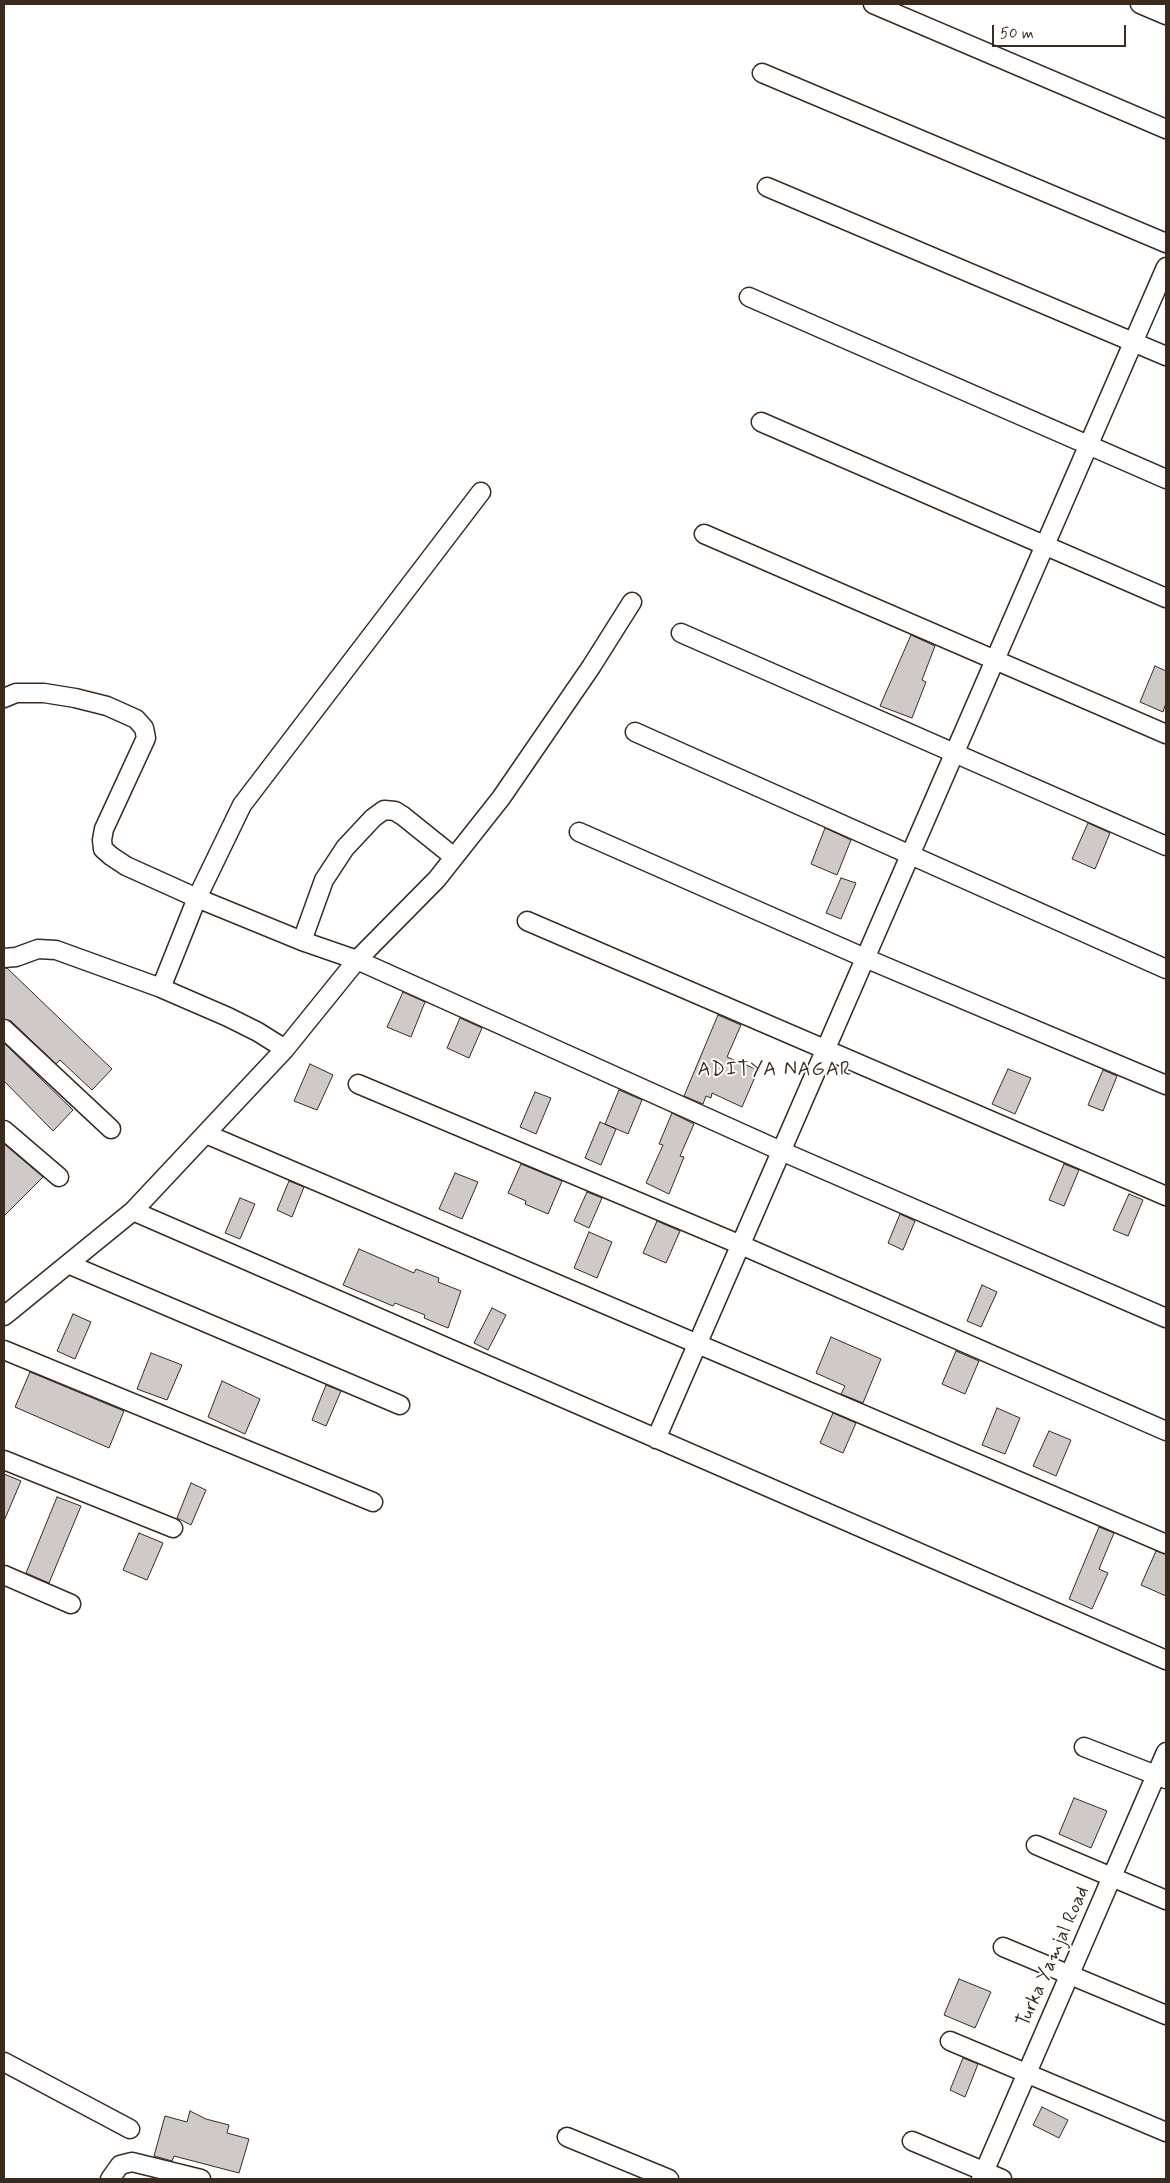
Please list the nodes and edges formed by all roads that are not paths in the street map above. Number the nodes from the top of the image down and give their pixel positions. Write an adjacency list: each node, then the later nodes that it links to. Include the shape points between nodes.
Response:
1 (873, 4): 5 (street)
2 (1140, 4): 3 (street)
3 (1166, 15)
4 (762, 73): 7 (street)
5 (1166, 129)
6 (767, 187): 10 (street)
7 (1166, 243)
8 (1166, 267): 10 (street)
9 (749, 297): 13 (street)
10 (1134, 342): 11 (street); 13 (street)
11 (1166, 356)
12 (761, 422): 17 (street)
13 (1089, 446): 14 (street); 17 (street)
14 (1166, 480)
15 (480, 492): 30 (street, via 242,804)
16 (704, 534): 21 (street)
17 (1045, 546): 18 (street); 21 (street)
18 (1166, 598)
19 (632, 602): 29 (street, via 500,798)
20 (681, 633): 25 (street)
21 (995, 661): 24 (street); 25 (street)
22 (4, 698): 30 (street, via 16,693 44,693 107,706 136,719 144,728 146,738 104,829 104,849 126,866)
23 (635, 732): 28 (street)
24 (1166, 734)
25 (955, 752): 27 (street); 28 (street)
26 (579, 832): 34 (street)
27 (1166, 846)
28 (910, 855): 34 (street); 36 (street)
29 (454, 857): 32 (street, via 403,816 384,810 345,848 324,880); 35 (street)
30 (196, 898): 32 (street); 37 (street)
31 (528, 921): 40 (street)
32 (302, 940): 35 (street)
33 (4, 958): 37 (street, via 38,949 56,950)
34 (865, 958): 40 (street); 42 (street)
35 (358, 960): 39 (street); 46 (street)
36 (1166, 969)
37 (161, 988): 39 (street, via 228,1017)
38 (4, 1029): 43 (street)
39 (285, 1049): 45 (street)
40 (825, 1050): 46 (street); 48 (street)
41 (358, 1084): 50 (street)
42 (1166, 1085)
43 (111, 1129)
44 (4, 1130): 47 (street)
45 (206, 1134): 49 (street); 54 (street)
46 (781, 1151): 50 (street); 53 (street)
47 (59, 1177)
48 (1166, 1196)
49 (133, 1211): 51 (street); 58 (street)
50 (741, 1245): 54 (street); 57 (street)
51 (68, 1264): 52 (street); 56 (street)
52 (4, 1316)
53 (1166, 1318)
54 (698, 1342): 58 (street); 62 (street)
55 (4, 1350): 60 (street)
56 (400, 1405)
57 (1166, 1431)
58 (656, 1439): 65 (street)
59 (4, 1460): 61 (street)
60 (373, 1502)
61 (173, 1528)
62 (1166, 1544)
63 (4, 1575): 64 (street)
64 (71, 1604)
65 (1166, 1660)
66 (1084, 1747): 68 (street)
67 (1166, 1752): 68 (street, Turka Yamjal Road)
68 (1161, 1777): 70 (street, Turka Yamjal Road)
69 (1036, 1844): 70 (street)
70 (1112, 1876): 71 (street); 73 (street, Turka Yamjal Road)
71 (1166, 1900)
72 (1003, 1947): 73 (street)
73 (1070, 1974): 74 (street); 77 (street, Turka Yamjal Road)
74 (1166, 2015)
75 (950, 2041): 77 (street)
76 (4, 2062): 78 (street)
77 (1027, 2073): 79 (street); 82 (street, Turka Yamjal Road)
78 (130, 2129)
79 (1166, 2132)
80 (567, 2137): 85 (street)
81 (912, 2141): 82 (street)
82 (982, 2175): 86 (street)
83 (110, 2179): 84 (street, via 120,2165 132,2162)
84 (201, 2179)
85 (669, 2179)
86 (1002, 2179)

